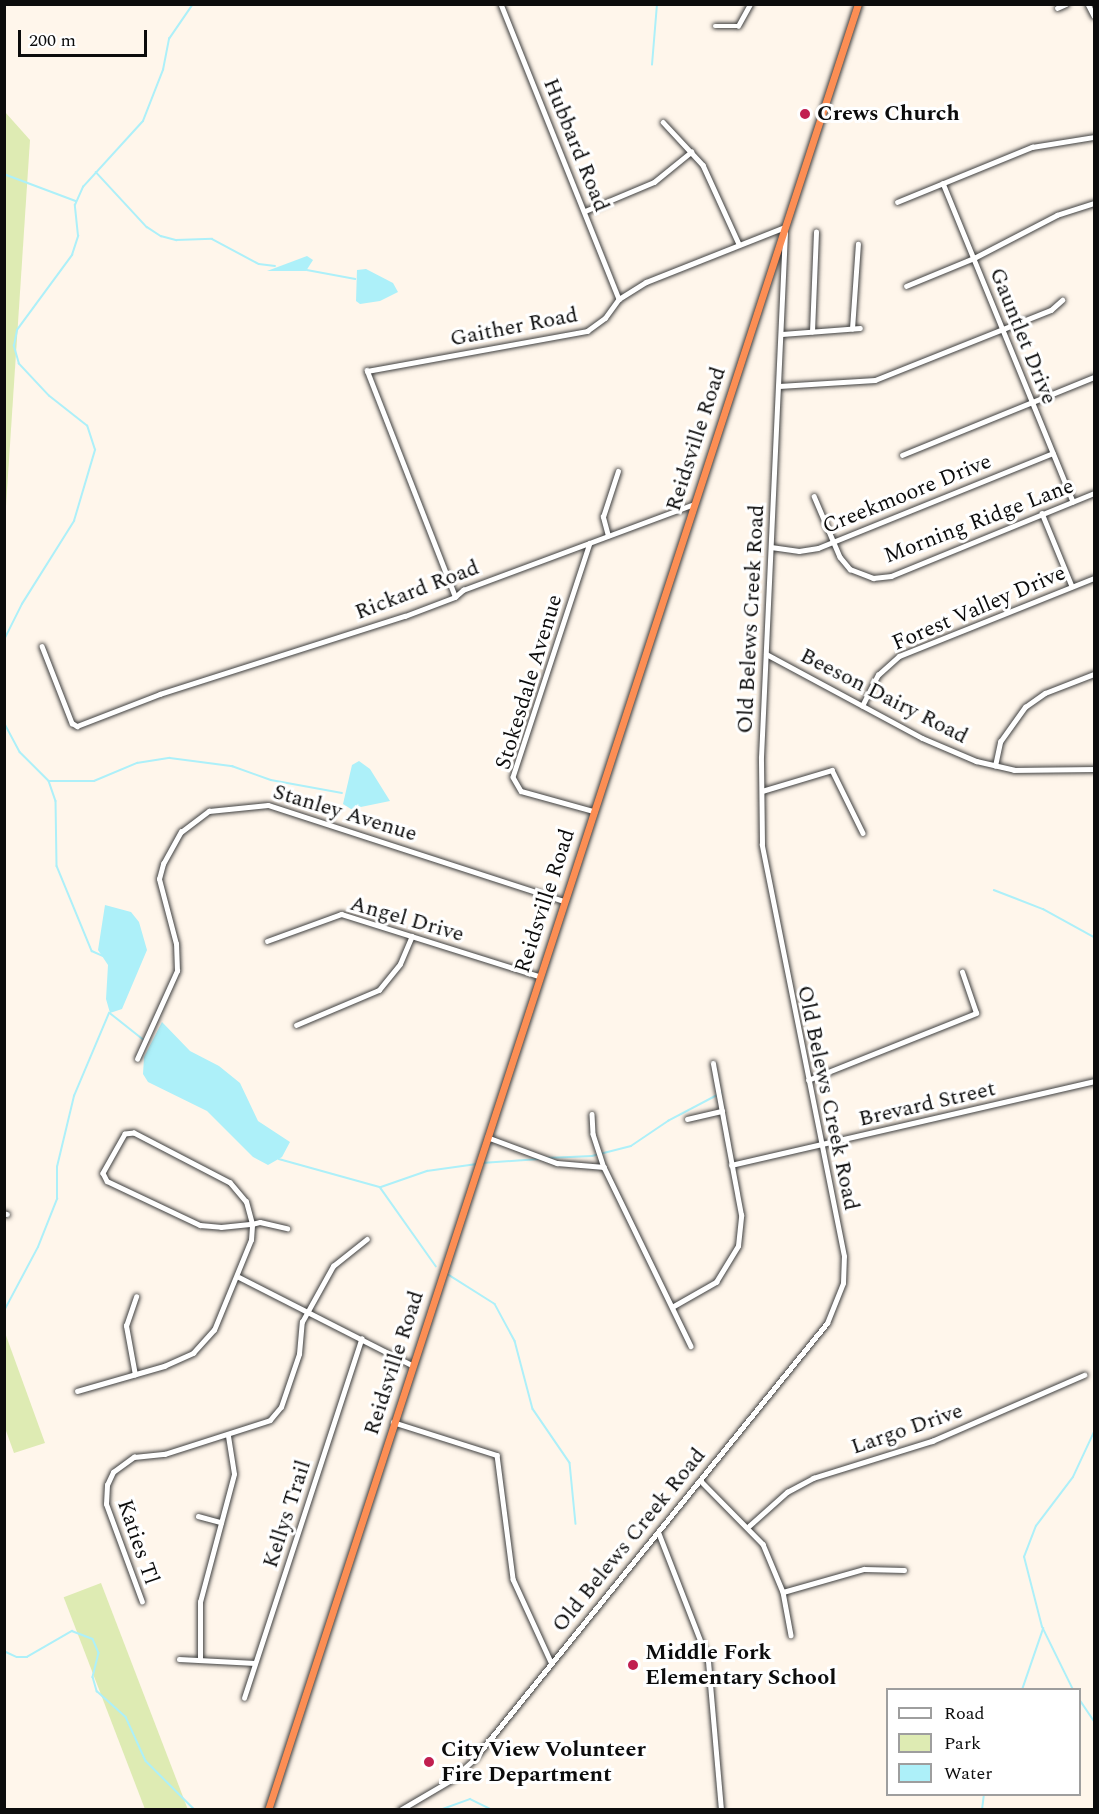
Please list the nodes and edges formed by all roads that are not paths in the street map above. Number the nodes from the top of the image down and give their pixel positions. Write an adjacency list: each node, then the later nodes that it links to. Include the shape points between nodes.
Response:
1 (501, 4): 15 (street, Hubbard Road)
2 (750, 4): 8 (street, via 738,26)
3 (858, 4): 16 (highway, Reidsville Road)
4 (1066, 4): 6 (street)
5 (1088, 4): 7 (street)
6 (1058, 8)
7 (1095, 16)
8 (715, 26)
9 (663, 122): 11 (street)
10 (1095, 137): 12 (street, via 1032,147)
11 (691, 152): 15 (street, via 654,182); 18 (street, via 711,178)
12 (943, 183): 13 (street); 20 (street, Gauntlet Drive)
13 (897, 202)
14 (1095, 203): 20 (street, via 1057,215)
15 (585, 211): 22 (street, Hubbard Road)
16 (785, 226): 18 (street, Gaither Road); 28 (street, Old Belews Creek Road); 38 (highway, Reidsville Road)
17 (816, 232): 27 (street)
18 (739, 244): 22 (street, Gaither Road, via 646,282)
19 (858, 244): 25 (street)
20 (974, 258): 21 (street); 26 (street, Gauntlet Drive)
21 (906, 286)
22 (619, 299): 46 (street, Gaither Road, via 596,325 574,335 367,371)
23 (1062, 300): 26 (street, via 1051,310)
24 (860, 328): 25 (street)
25 (852, 329): 27 (street)
26 (1004, 329): 30 (street, via 875,380); 31 (street, Gauntlet Drive)
27 (812, 332): 28 (street)
28 (782, 334): 30 (street, Old Belews Creek Road)
29 (1095, 377): 31 (street)
30 (779, 386): 43 (street, Old Belews Creek Road)
31 (1032, 402): 32 (street, Gauntlet Drive); 33 (street)
32 (1053, 453): 37 (street, Gauntlet Drive); 41 (street, Creekmoore Drive)
33 (902, 455)
34 (618, 471): 40 (street, via 603,517)
35 (1095, 493): 37 (street, Morning Ridge Lane)
36 (814, 496): 41 (street, Morning Ridge Lane)
37 (1073, 501): 39 (street, Morning Ridge Lane)
38 (694, 504): 40 (street, Rickard Road); 54 (highway, Reidsville Road)
39 (1042, 513): 41 (street, Morning Ridge Lane, via 891,576 873,578 850,569); 45 (street)
40 (608, 536): 42 (street, Rickard Road)
41 (832, 541): 43 (street, Creekmoore Drive, via 799,551)
42 (590, 543): 46 (street, Rickard Road, via 463,590); 54 (street, Stokesdale Avenue, via 513,777 521,791)
43 (771, 547): 48 (street, Old Belews Creek Road)
44 (1095, 578): 45 (street, Forest Valley Drive)
45 (1072, 586): 50 (street, Forest Valley Drive, via 899,656 878,675)
46 (455, 597): 47 (street, Rickard Road, via 77,726 72,723)
47 (42, 646)
48 (766, 654): 50 (street, Beeson Dairy Road); 53 (street, Old Belews Creek Road)
49 (1095, 674): 51 (street, via 1045,693 1025,707 1000,742)
50 (862, 706): 51 (street, Beeson Dairy Road, via 922,738)
51 (995, 766): 52 (street, Beeson Dairy Road, via 1045,772)
52 (1095, 768)
53 (762, 791): 55 (street, via 832,770); 64 (street, Old Belews Creek Road, via 762,844 769,890)
54 (594, 811): 56 (highway, Reidsville Road)
55 (863, 833)
56 (564, 901): 60 (highway, Reidsville Road); 62 (street, Stanley Avenue, via 268,805 209,811 181,832 163,864 159,879 176,944 177,971)
57 (412, 936): 58 (street, Angel Drive, via 341,914); 60 (street, Angel Drive); 61 (street, via 400,964 379,990)
58 (267, 941)
59 (962, 972): 64 (street, via 976,1013)
60 (539, 976): 69 (highway, Reidsville Road)
61 (296, 1025)
62 (137, 1059)
63 (713, 1064): 66 (street)
64 (808, 1080): 70 (street, Old Belews Creek Road)
65 (1095, 1081): 70 (street, Brevard Street)
66 (722, 1112): 68 (street); 71 (street)
67 (592, 1114): 72 (street, via 593,1134)
68 (687, 1119)
69 (487, 1137): 72 (street, via 558,1163); 82 (highway, Reidsville Road)
70 (822, 1145): 71 (street, Brevard Street); 88 (street, Old Belews Creek Road, via 844,1256 838,1302 826,1323)
71 (731, 1165): 78 (street, via 741,1215 736,1254 710,1287)
72 (604, 1167): 78 (street)
73 (252, 1224): 73 (street, via 200,1225 117,1186 103,1173 125,1134 134,1133 230,1183 246,1202); 74 (street); 76 (street)
74 (287, 1228)
75 (366, 1239): 79 (street, Katies Tl, via 333,1266)
76 (239, 1277): 79 (street); 83 (street, via 214,1330 193,1353)
77 (136, 1297): 83 (street, via 126,1326)
78 (672, 1307): 81 (street)
79 (308, 1312): 80 (street); 87 (street, Katies Tl, via 301,1328 299,1354 278,1412 261,1426)
80 (362, 1339): 82 (street); 100 (street, Kellys Trail)
81 (691, 1346)
82 (412, 1365): 86 (highway, Reidsville Road)
83 (135, 1375): 85 (street)
84 (1084, 1375): 91 (street, Largo Drive, via 932,1441 813,1478 787,1492)
85 (77, 1391)
86 (393, 1422): 99 (street, via 497,1455 513,1580); 102 (highway, Reidsville Road)
87 (228, 1436): 90 (street, via 235,1467); 95 (street, Katies Tl, via 165,1454 130,1458 109,1478 106,1504)
88 (700, 1480): 91 (street); 92 (street, Old Belews Creek Road)
89 (198, 1516): 90 (street)
90 (221, 1522): 98 (street, via 201,1602)
91 (748, 1526): 94 (street, via 774,1566)
92 (658, 1532): 99 (street, Old Belews Creek Road); 104 (street, via 708,1661)
93 (904, 1570): 94 (street, via 864,1569)
94 (783, 1592): 96 (street)
95 (142, 1602)
96 (792, 1635)
97 (179, 1659): 98 (street)
98 (200, 1660): 100 (street)
99 (551, 1662): 103 (street, Old Belews Creek Road, via 467,1766)
100 (255, 1663): 101 (street, Kellys Trail)
101 (244, 1698)
102 (268, 1809)
103 (400, 1809)
104 (721, 1809)

